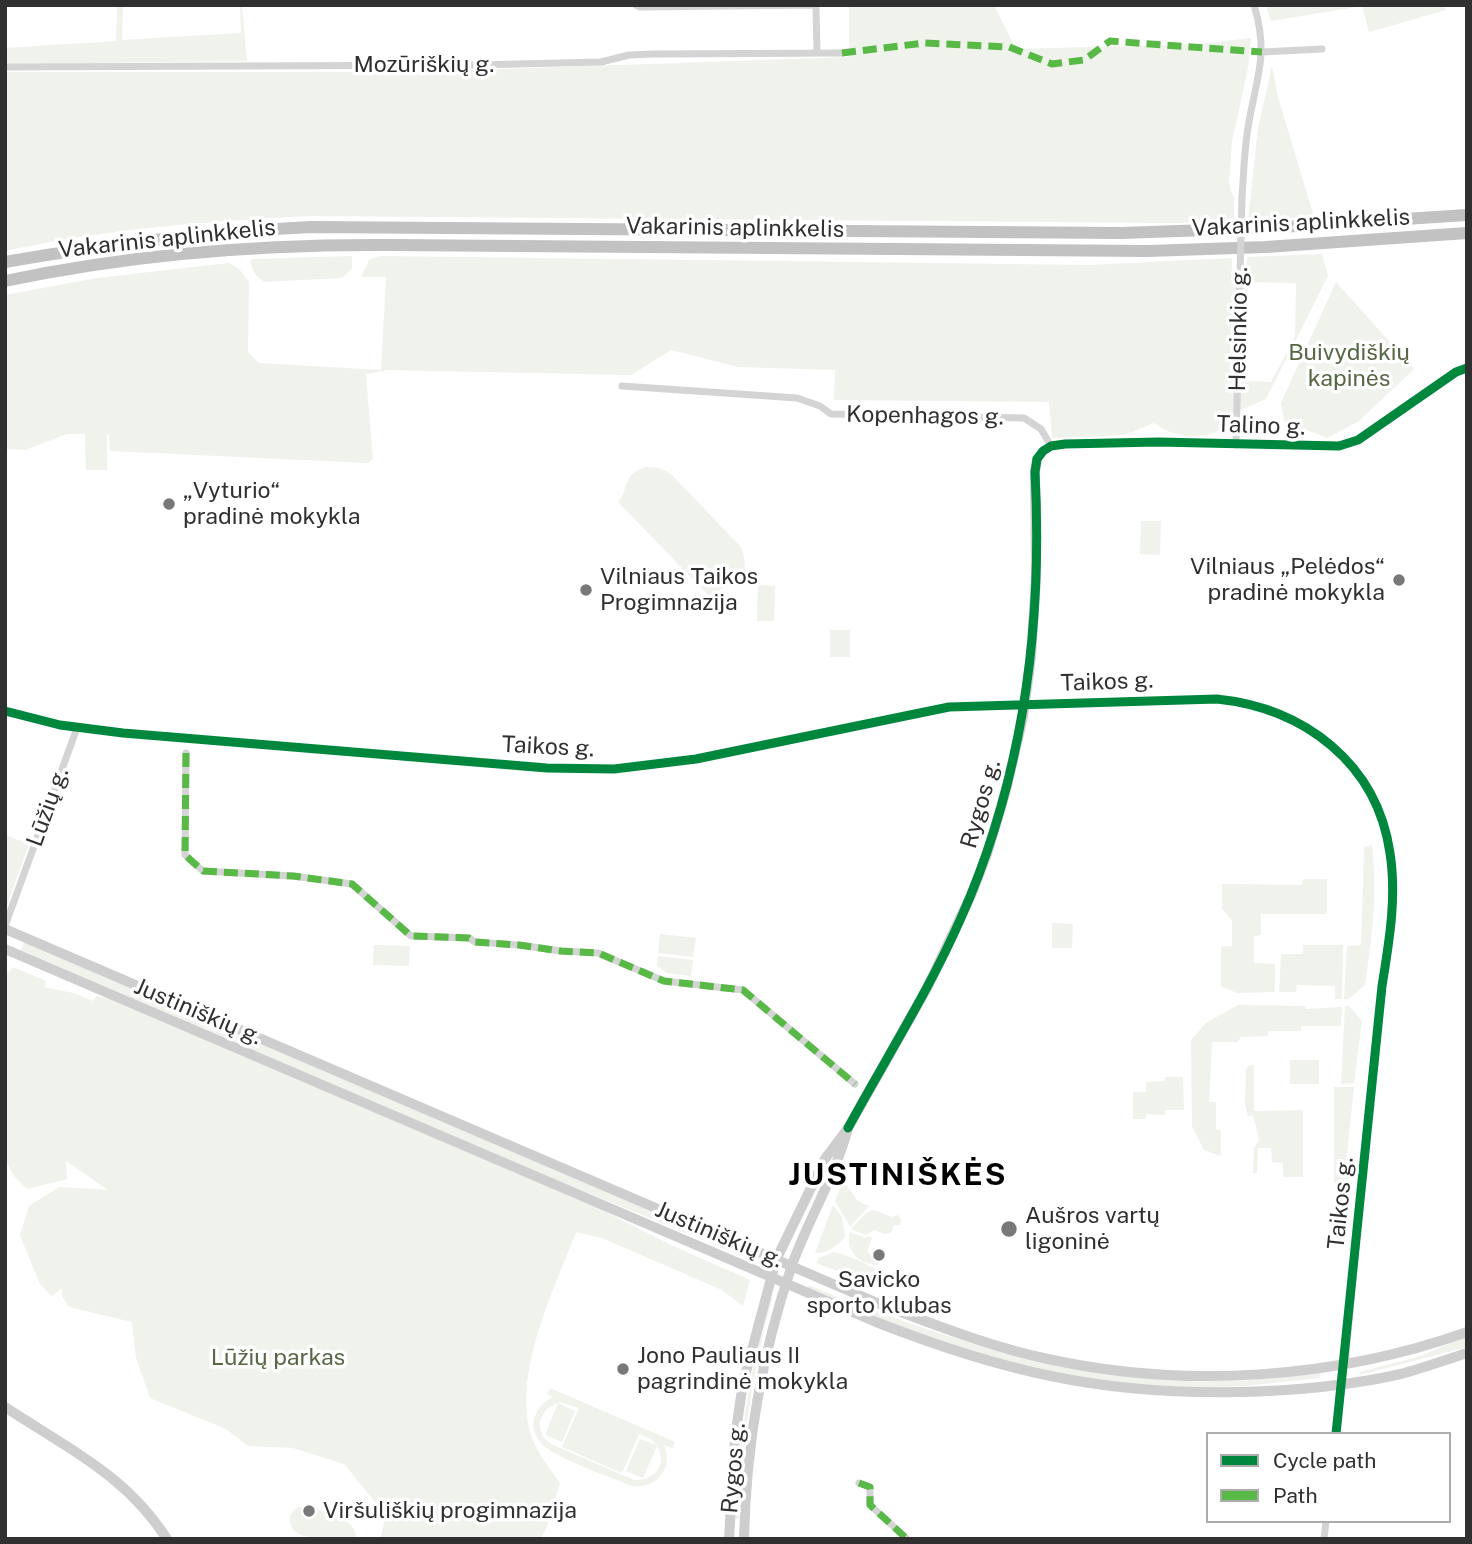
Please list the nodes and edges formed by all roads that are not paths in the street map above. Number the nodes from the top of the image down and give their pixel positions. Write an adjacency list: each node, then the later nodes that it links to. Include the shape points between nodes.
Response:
1 (636, 5): 3 (street)
2 (1254, 5): 5 (street, Helsinkio g.)
3 (816, 6): 6 (street)
4 (1322, 49): 5 (street)
5 (1262, 52): 15 (street, Helsinkio g., bridge, via 1245,148)
6 (817, 53): 7 (street, Mozūriškių g.); 8 (street, Mozūriškių g., via 654,54 601,62 476,65)
7 (842, 53)
8 (5, 67)
9 (1467, 215): 11 (highway, Vakarinis aplinkkelis, via 1121,233 311,227 183,235)
10 (1467, 233): 12 (highway, Vakarinis aplinkkelis, via 1254,248 1108,252 317,245 174,255)
11 (5, 262)
12 (5, 281)
13 (1467, 368): 15 (street, Talino g., via 1349,444)
14 (622, 386): 16 (street, Kopenhagos g., via 797,398 831,414 1024,418 1041,429)
15 (1236, 445): 16 (street, Talino g., via 1133,442)
16 (1051, 446): 17 (street)
17 (1037, 459): 18 (main road, Rygos g., via 1034,618)
18 (1025, 704): 20 (street, Taikos g., via 949,707 696,759 614,769 486,763); 25 (main road, Rygos g., via 1004,800 967,903 928,988); 32 (street, Taikos g., via 1203,699 1259,706 1291,718 1331,745 1358,774 1378,808 1390,852 1392,915)
19 (5, 711): 20 (street, Taikos g.)
20 (77, 728): 22 (street, Lūžių g.)
21 (186, 753): 24 (street, via 185,855 203,871 352,884 411,936 598,953 664,981 743,990)
22 (5, 928): 26 (main road, Justiniškių g.)
23 (5, 949): 28 (main road, Justiniškių g.)
24 (855, 1084)
25 (848, 1128): 26 (main road, Rygos g., via 825,1159); 27 (main road, Rygos g.)
26 (776, 1260): 27 (main road, Justiniškių g.); 28 (main road, Rygos g.)
27 (792, 1267): 29 (main road, Rygos g.); 32 (main road, Justiniškių g., via 948,1330 1092,1367 1201,1376)
28 (771, 1278): 29 (main road, Justiniškių g.); 38 (main road, Rygos g., via 743,1383)
29 (786, 1284): 33 (main road, Justiniškių g., via 957,1353 1087,1384 1204,1393); 39 (main road, Rygos g., via 764,1365 750,1443)
30 (1467, 1332): 32 (main road, Justiniškių g.)
31 (1467, 1353): 33 (main road, Justiniškių g.)
32 (1345, 1365): 33 (main road, Taikos g.)
33 (1342, 1385): 35 (street, Taikos g.)
34 (5, 1407): 37 (main road, via 109,1474 142,1505)
35 (1336, 1432)
36 (859, 1483): 40 (street, via 870,1488 870,1505)
37 (167, 1539)
38 (729, 1539)
39 (744, 1539)
40 (906, 1539)

